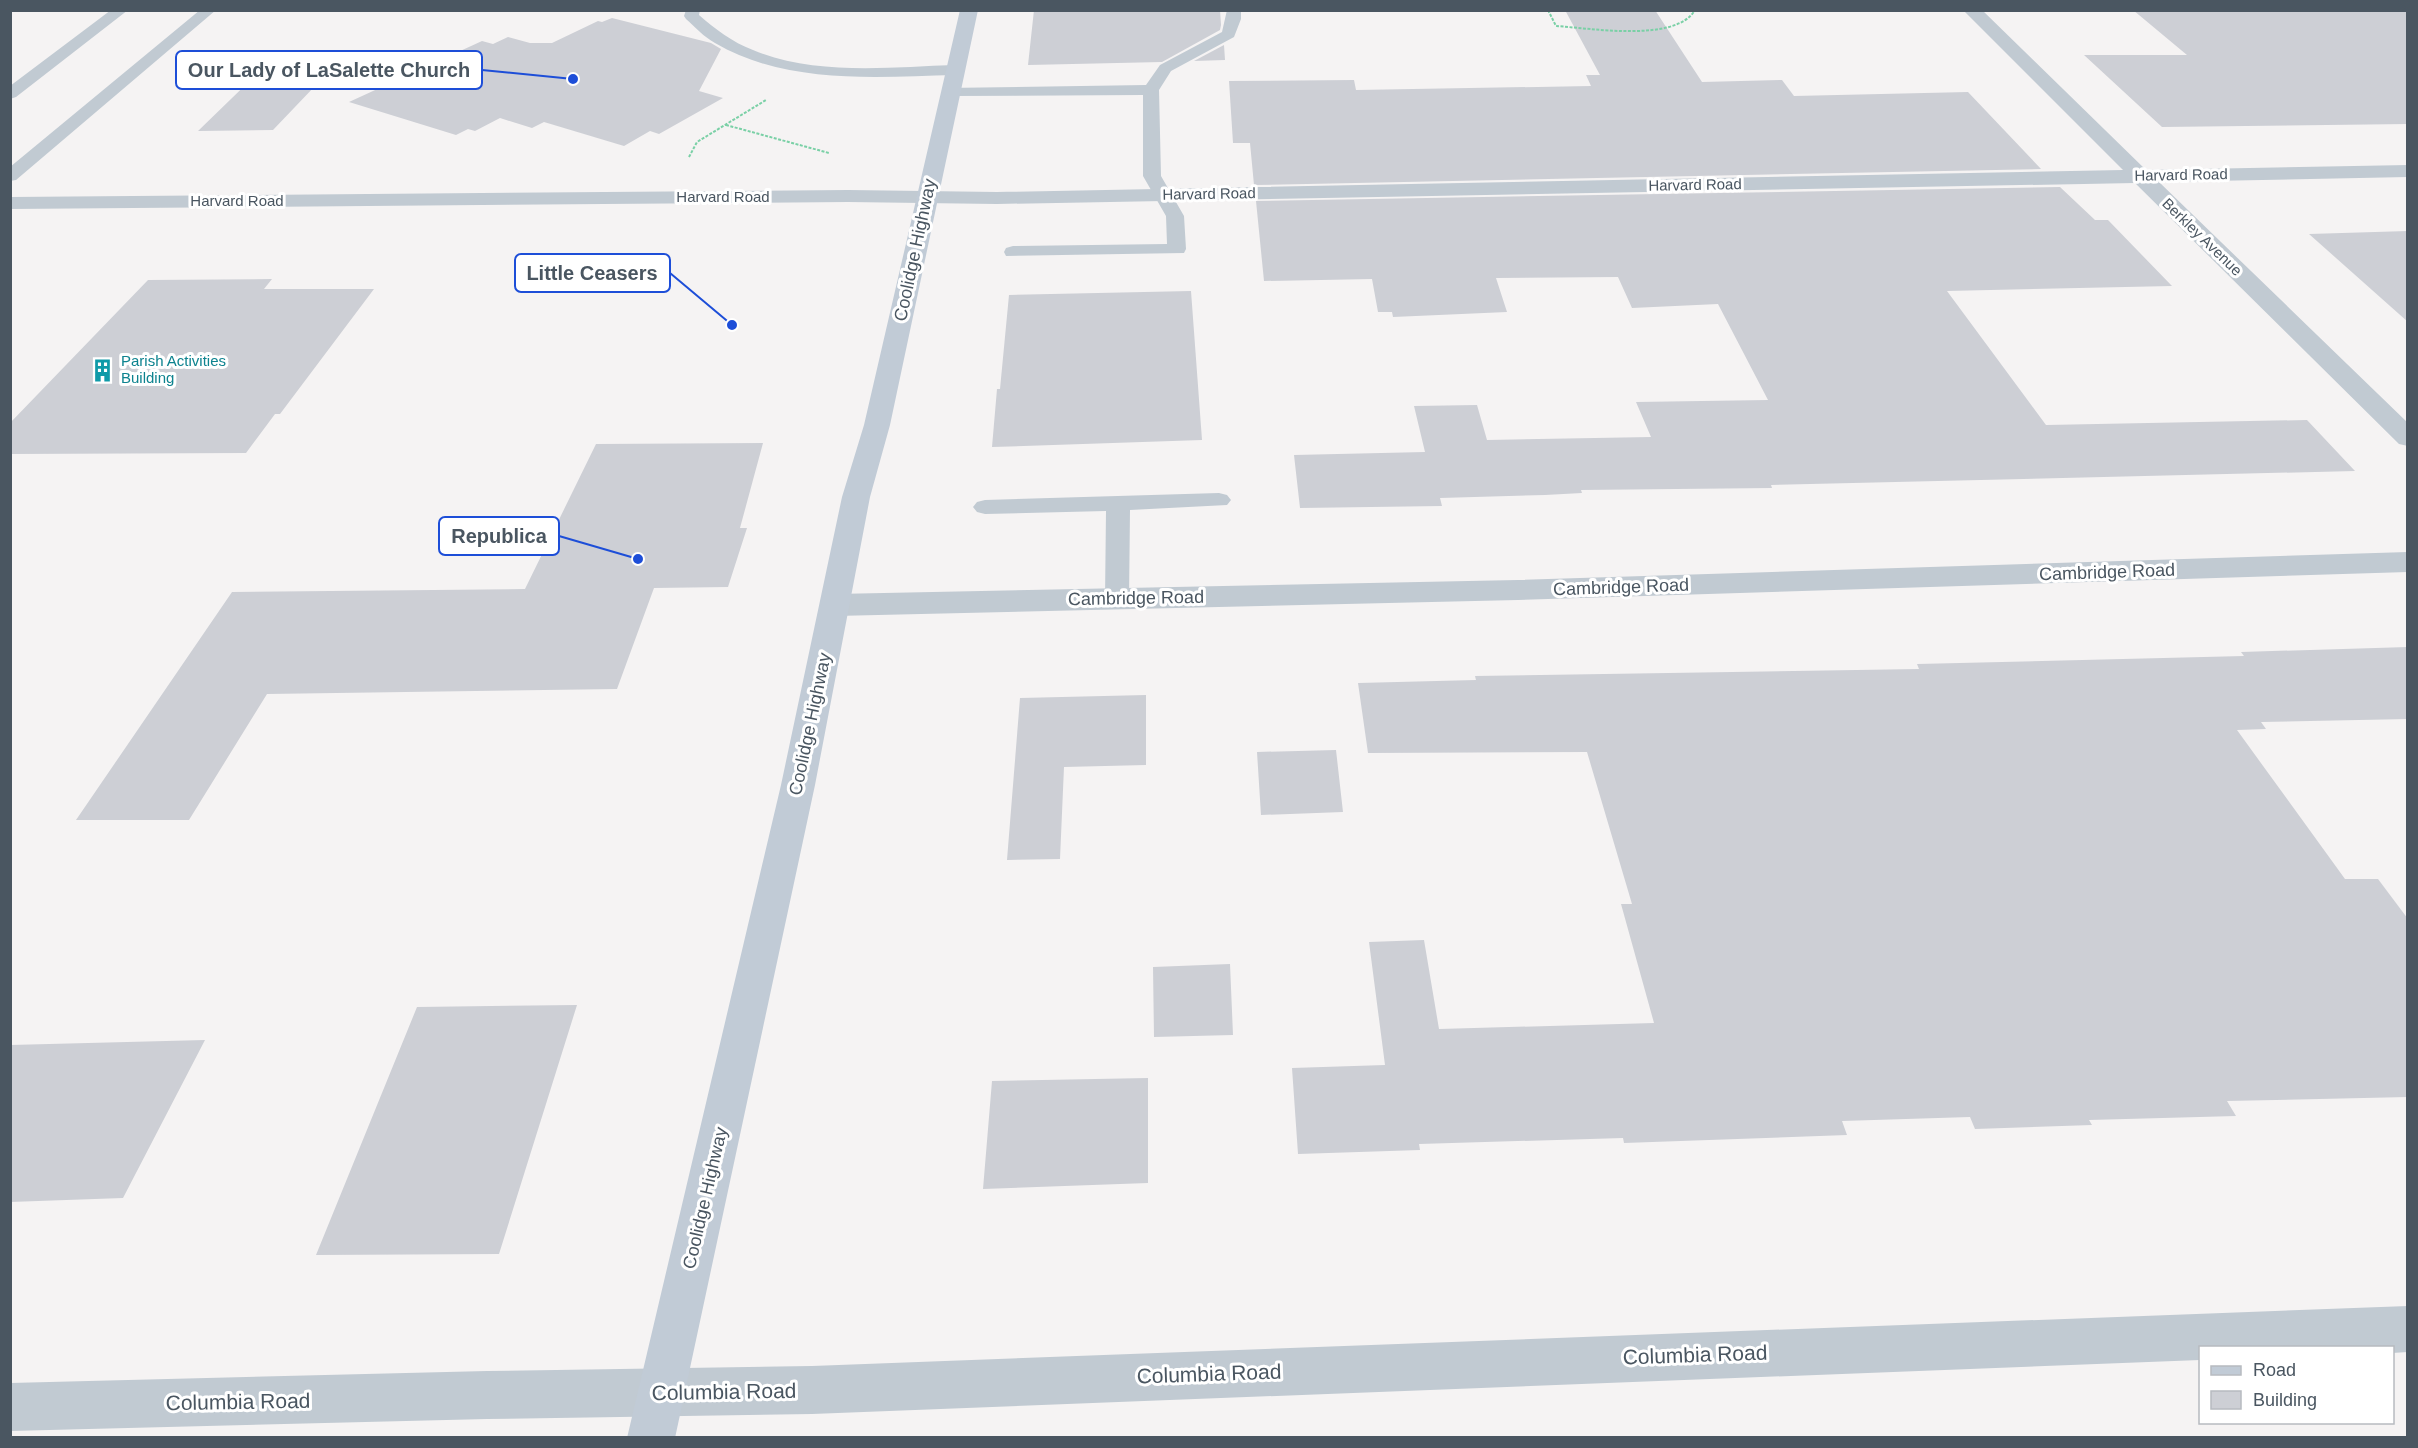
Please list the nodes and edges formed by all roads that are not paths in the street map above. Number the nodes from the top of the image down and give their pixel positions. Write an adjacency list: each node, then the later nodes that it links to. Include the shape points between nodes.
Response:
1 (122, 10): 10 (lane)
2 (209, 10): 13 (lane)
3 (693, 10): 7 (lane, via 691,16 705,30 748,54 788,65 848,70)
4 (969, 10): 7 (main road, Coolidge Highway)
5 (1234, 10): 8 (lane, via 1228,34 1165,68)
6 (1971, 10): 12 (street, Berkley Avenue)
7 (955, 70): 9 (main road, Coolidge Highway)
8 (1150, 90): 9 (lane); 14 (lane, via 1152,176)
9 (951, 91): 15 (main road, Coolidge Highway)
10 (10, 94)
11 (2408, 171): 12 (street, Harvard Road)
12 (2138, 175): 14 (street, Harvard Road); 18 (street, Berkley Avenue)
13 (10, 176)
14 (1163, 195): 15 (street, Harvard Road); 17 (lane, via 1175,216 1177,249)
15 (926, 197): 16 (street, Harvard Road); 24 (main road, Coolidge Highway, via 877,425 856,497)
16 (10, 203)
17 (1013, 252)
18 (2408, 438)
19 (1219, 500): 20 (lane)
20 (1118, 502): 21 (lane); 23 (lane)
21 (985, 507)
22 (2408, 562): 23 (street, Cambridge Road)
23 (1117, 599): 24 (street, Cambridge Road)
24 (835, 605): 26 (main road, Coolidge Highway)
25 (2408, 1329): 26 (street, Columbia Road)
26 (661, 1394): 27 (street, Columbia Road); 28 (main road, Coolidge Highway)
27 (10, 1407)
28 (651, 1437)

